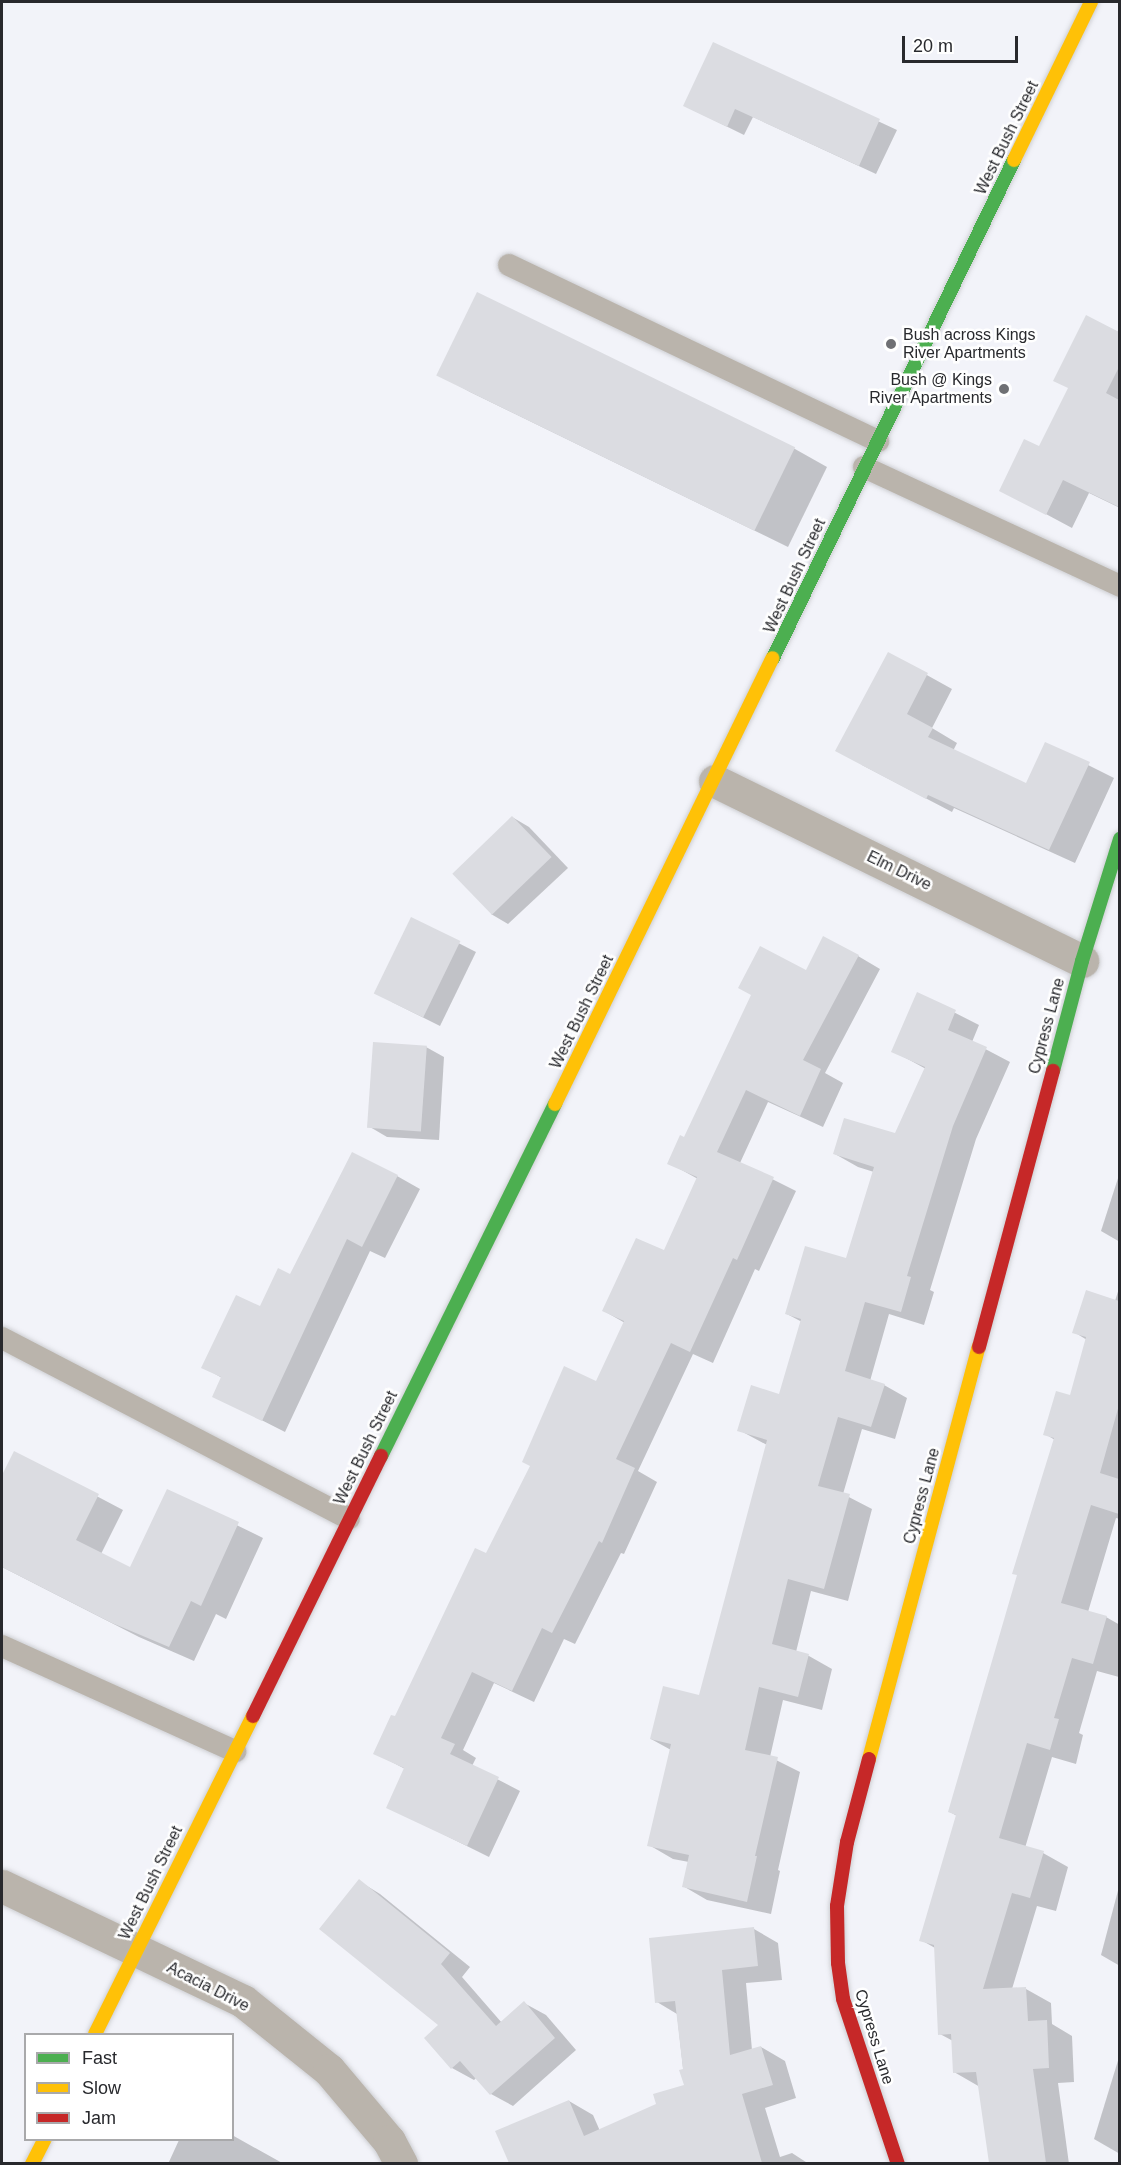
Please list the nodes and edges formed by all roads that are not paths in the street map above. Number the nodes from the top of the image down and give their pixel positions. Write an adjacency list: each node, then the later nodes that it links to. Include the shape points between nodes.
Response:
1 (1091, 2): 3 (main road, West Bush Street)
2 (509, 265): 3 (lane)
3 (878, 441): 4 (main road, West Bush Street)
4 (864, 467): 5 (lane); 6 (main road, West Bush Street)
5 (1119, 586)
6 (716, 781): 8 (street, Elm Drive); 10 (main road, West Bush Street)
7 (1119, 839): 8 (main road, Cypress Lane)
8 (1082, 962): 19 (main road, Cypress Lane, via 845,1853 837,1906 843,1999)
9 (2, 1338): 10 (lane)
10 (349, 1520): 12 (main road, West Bush Street)
11 (2, 1646): 12 (lane)
12 (235, 1751): 14 (main road, West Bush Street)
13 (2, 1886): 14 (street, Acacia Drive)
14 (136, 1951): 15 (main road, West Bush Street); 18 (street, Acacia Drive, via 243,2001 287,2034 329,2070 389,2141)
15 (95, 2033)
16 (43, 2141): 17 (main road)
17 (32, 2163)
18 (400, 2163)
19 (898, 2163)

